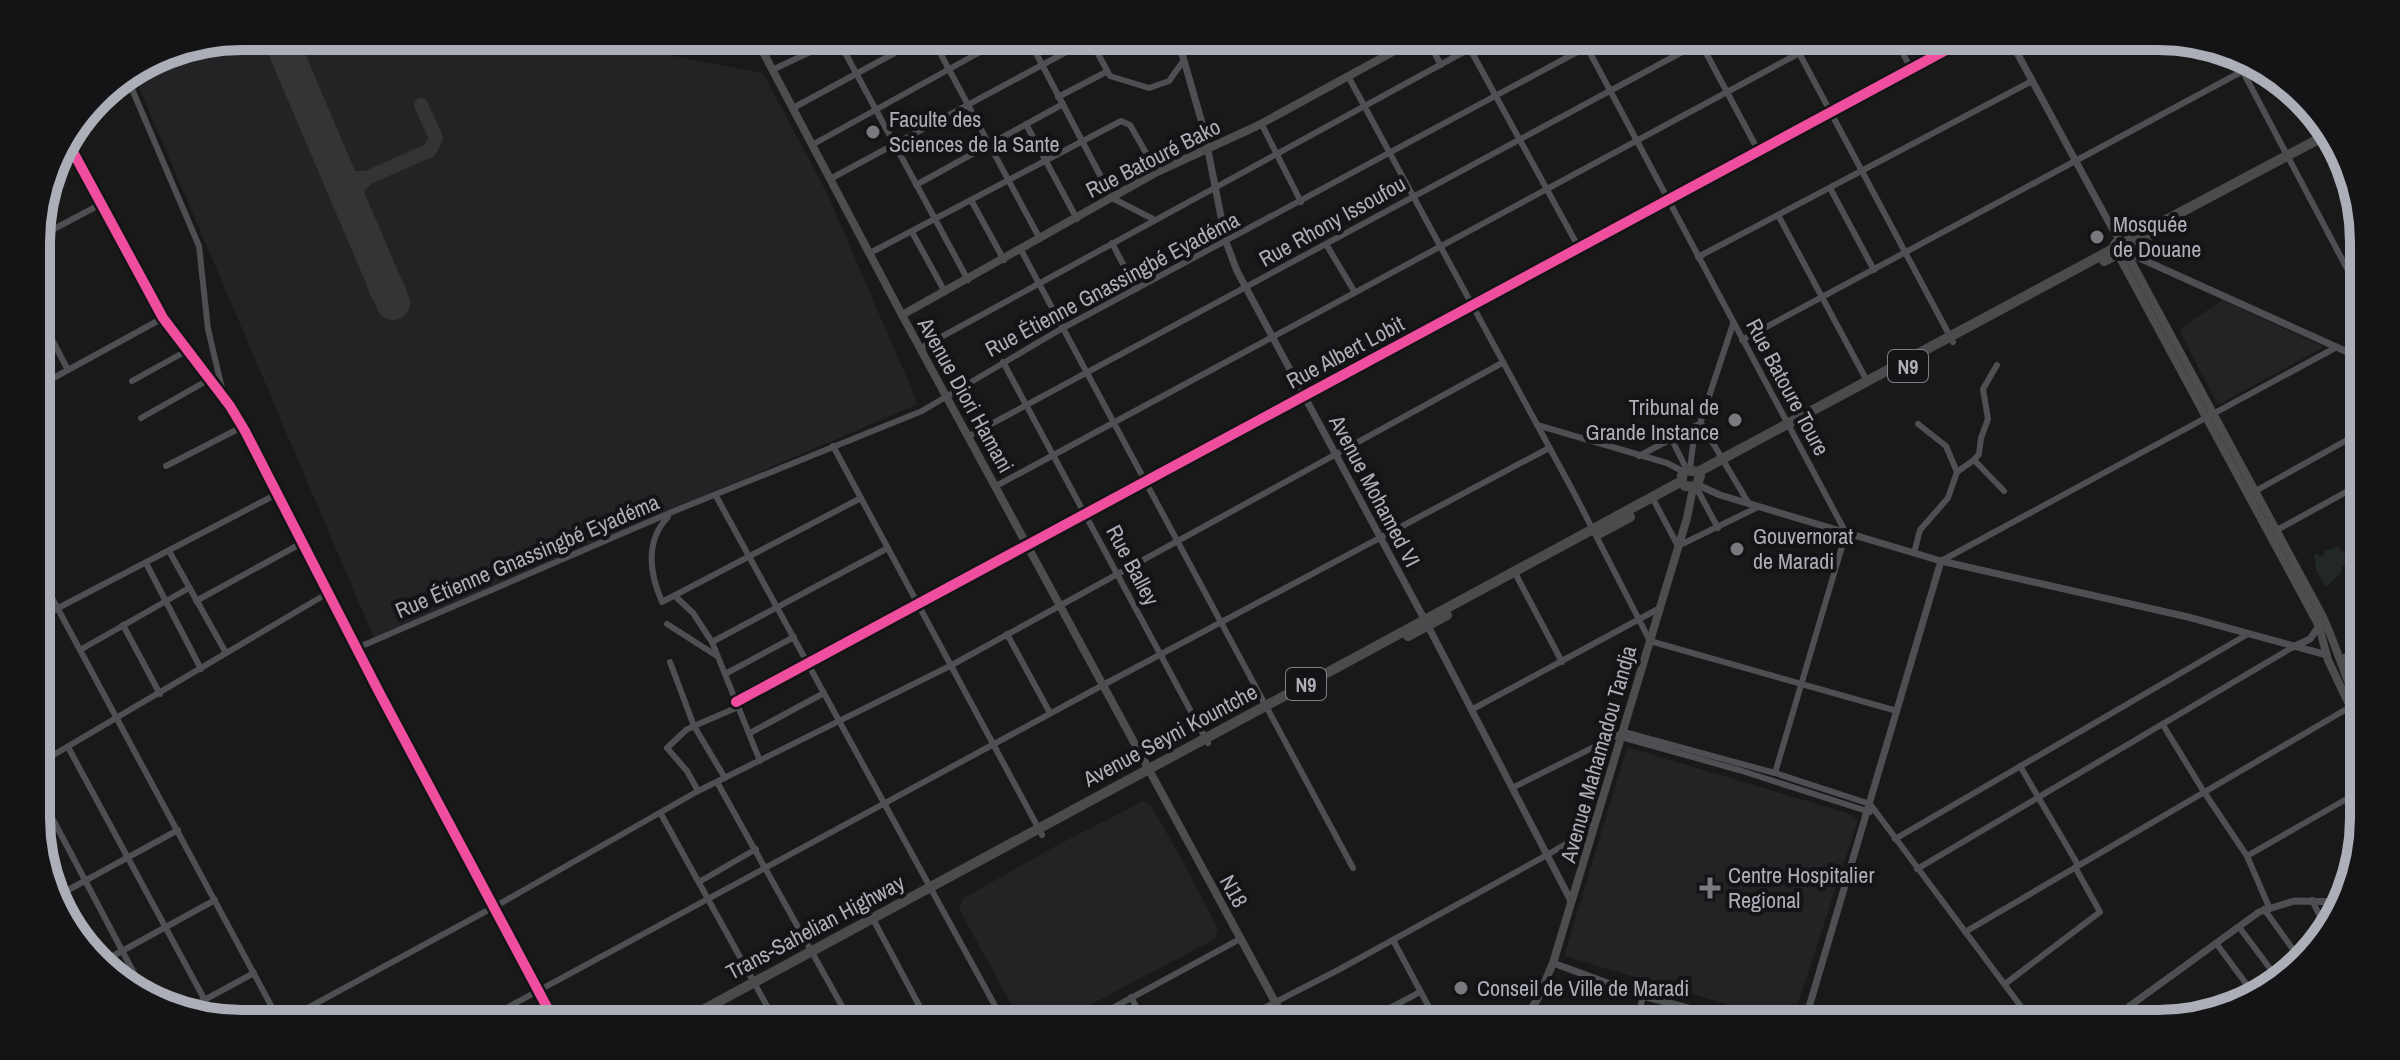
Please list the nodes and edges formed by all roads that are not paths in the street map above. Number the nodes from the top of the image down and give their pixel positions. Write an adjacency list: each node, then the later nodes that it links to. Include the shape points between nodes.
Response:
1 (762, 50): 30 (main road, Avenue Diori Hamani)
2 (813, 50): 30 (street)
3 (844, 50): 34 (street)
4 (902, 50): 34 (street)
5 (936, 50): 28 (street)
6 (983, 50): 28 (street)
7 (1034, 50): 27 (street)
8 (1068, 50): 27 (street)
9 (1094, 50): 33 (street)
10 (1181, 50): 25 (street, Avenue Mohamed VI)
11 (1397, 50): 35 (main road, Rue Batouré Bako)
12 (1432, 50): 26 (street)
13 (1468, 50): 26 (street)
14 (1471, 50): 40 (street)
15 (1580, 50): 40 (street, Rue Étienne Gnassingbé Eyadéma)
16 (1589, 50): 38 (street, Rue Batoure Toure)
17 (1679, 50): 38 (street, Rue Rhony Issoufou)
18 (1704, 50): 39 (street)
19 (1797, 50): 24 (street)
20 (1806, 50): 24 (street)
21 (1901, 50): 29 (street)
22 (1946, 50): 29 (street, Rue Albert Lobit)
23 (2015, 50): 36 (street)
24 (1799, 54): 39 (street); 47 (street)
25 (1184, 60): 33 (street, via 1169,81 1149,88); 58 (street, Avenue Mohamed VI)
26 (1441, 65): 44 (street)
27 (1042, 66): 41 (street); 43 (street)
28 (947, 69): 43 (street); 46 (street)
29 (1911, 69): 47 (street, Rue Albert Lobit)
30 (772, 70): 45 (main road, Avenue Diori Hamani)
31 (2243, 70): 65 (street)
32 (2244, 71): 63 (street)
33 (1106, 72): 41 (street)
34 (857, 74): 45 (street); 46 (street)
35 (1348, 76): 44 (street); 48 (main road, Rue Batouré Bako)
36 (2032, 81): 65 (street); 66 (street)
37 (131, 86): 131 (street, via 199,246 208,329)
38 (1609, 90): 51 (street, Rue Rhony Issoufou); 53 (street, Rue Batoure Toure)
39 (1727, 92): 53 (street); 60 (street)
40 (1496, 96): 51 (street); 61 (street, Rue Étienne Gnassingbé Eyadéma)
41 (1058, 97): 42 (street)
42 (1063, 104): 49 (street); 52 (street)
43 (967, 106): 56 (street); 57 (street)
44 (1364, 106): 61 (street); 62 (street)
45 (793, 108): 55 (main road, Avenue Diori Hamani)
46 (875, 109): 55 (street); 56 (street)
47 (1831, 113): 60 (street, Rue Albert Lobit); 66 (street)
48 (1261, 123): 58 (main road, Rue Batouré Bako); 62 (street)
49 (1026, 124): 57 (street); 64 (street)
50 (2320, 139): 63 (highway, Avenue Seyni Kountche / N9)
51 (1519, 140): 73 (street); 74 (street, Rue Rhony Issoufou)
52 (1081, 141): 64 (street); 67 (street, via 1125,121); 75 (street)
53 (1637, 143): 73 (street); 77 (street, Rue Batoure Toure)
54 (2322, 144): 63 (highway, Avenue Seyni Kountche / N9)
55 (812, 145): 68 (main road, Avenue Diori Hamani)
56 (894, 145): 68 (street); 70 (street)
57 (987, 145): 69 (street); 70 (street)
58 (1208, 150): 67 (main road, Rue Batouré Bako); 71 (street, Avenue Mohamed VI)
59 (73, 152): 79 (street)
60 (1759, 152): 77 (street, Rue Albert Lobit)
61 (1390, 153): 74 (street); 78 (street, Rue Étienne Gnassingbé Eyadéma)
62 (1277, 154): 71 (street); 78 (street)
63 (2290, 158): 92 (highway, Avenue Seyni Kountche / N9); 99 (street)
64 (1046, 160): 69 (street); 82 (street)
65 (2076, 161): 92 (street); 95 (street)
66 (1863, 170): 72 (street); 95 (street)
67 (1157, 172): 75 (main road, Rue Batouré Bako)
68 (830, 179): 94 (main road, Avenue Diori Hamani)
69 (1006, 180): 76 (street); 86 (street)
70 (916, 185): 81 (street)
71 (1214, 188): 83 (street); 87 (street, Avenue Mohamed VI)
72 (1830, 188): 80 (street); 98 (street)
73 (1546, 190): 90 (street); 91 (street)
74 (1413, 197): 89 (street, Rue Rhony Issoufou); 90 (street)
75 (1112, 198): 82 (main road, Rue Batouré Bako); 83 (street)
76 (971, 200): 81 (street); 97 (street)
77 (1668, 200): 91 (street, Rue Albert Lobit); 96 (street, Rue Batoure Toure)
78 (1301, 202): 87 (street, Rue Étienne Gnassingbé Eyadéma)
79 (101, 204): 84 (street); 109 (street)
80 (1778, 215): 96 (street); 106 (street)
81 (935, 219): 85 (street); 100 (street)
82 (1077, 219): 86 (main road, Rue Batouré Bako)
83 (1155, 220): 88 (street)
84 (50, 231)
85 (912, 232): 94 (street); 105 (street)
86 (1040, 239): 93 (main road, Rue Batouré Bako)
87 (1226, 242): 102 (street, Avenue Mohamed VI); 103 (street, Rue Étienne Gnassingbé Eyadéma)
88 (1112, 243): 101 (street); 103 (street)
89 (1326, 244): 102 (street, Rue Rhony Issoufou); 104 (street)
90 (1439, 246): 104 (street); 107 (street)
91 (1579, 248): 107 (street, Rue Albert Lobit)
92 (2120, 249): 115 (highway, Avenue Seyni Kountche / N9); 117 (street); 133 (main road)
93 (1021, 250): 97 (main road, Rue Batouré Bako); 101 (street)
94 (870, 253): 108 (main road, Avenue Diori Hamani)
95 (1907, 253): 98 (street); 115 (street)
96 (1698, 257): 110 (street, Rue Batoure Toure)
97 (1004, 260): 100 (main road, Rue Batouré Bako)
98 (1874, 270): 106 (street)
99 (2350, 274)
100 (968, 280): 105 (main road, Rue Batouré Bako)
101 (1038, 283): 111 (street); 116 (street)
102 (1246, 288): 113 (street, Avenue Mohamed VI); 124 (street, Rue Rhony Issoufou)
103 (1136, 289): 111 (street, Rue Étienne Gnassingbé Eyadéma)
104 (1354, 291): 113 (street)
105 (945, 292): 108 (main road, Rue Batouré Bako)
106 (1822, 298): 114 (street); 128 (street)
107 (1472, 306): 121 (street); 129 (street, Rue Albert Lobit)
108 (902, 315): 116 (main road, Avenue Diori Hamani)
109 (163, 318): 118 (street); 123 (street)
110 (1733, 324): 114 (street, Rue Batoure Toure); 135 (street)
111 (1061, 329): 120 (street, Rue Étienne Gnassingbé Eyadéma); 124 (street)
112 (50, 336): 123 (street)
113 (1273, 338): 129 (street, Avenue Mohamed VI); 136 (street)
114 (1742, 340): 140 (street, Rue Batoure Toure)
115 (1952, 340): 128 (highway, Avenue Seyni Kountche / N9); 140 (highway, Avenue Seyni Kountche / N9)
116 (921, 348): 130 (main road, Avenue Diori Hamani)
117 (2335, 348): 119 (street); 133 (street)
118 (188, 350): 125 (street); 127 (street)
119 (2350, 354)
120 (1003, 362): 130 (street, Rue Étienne Gnassingbé Eyadéma); 132 (street, Rue Balley)
121 (1502, 363): 138 (street); 148 (street)
122 (1997, 365): 151 (street, via 1983,389 1988,419)
123 (68, 370): 126 (street)
124 (1087, 374): 132 (street, Rue Rhony Issoufou); 136 (street)
125 (210, 379): 131 (street); 134 (street)
126 (50, 380)
127 (132, 381)
128 (1867, 381): 140 (highway, Avenue Seyni Kountche / N9)
129 (1304, 396): 148 (street, Avenue Mohamed VI); 156 (street, Rue Albert Lobit)
130 (948, 398): 141 (main road, Avenue Diori Hamani); 145 (street, Rue Étienne Gnassingbé Eyadéma)
131 (225, 399): 139 (street)
132 (1027, 406): 141 (street, Rue Rhony Issoufou); 149 (street, Rue Balley)
133 (2210, 415): 160 (main road); 182 (street)
134 (141, 418)
135 (1701, 423): 143 (street); 152 (street); 155 (street, via 1693,445)
136 (1114, 424): 149 (street); 156 (street)
137 (1918, 424): 154 (street, via 1946,446)
138 (1537, 425): 147 (street); 150 (street)
139 (242, 427): 153 (street); 161 (street)
140 (1789, 427): 152 (highway, Avenue Seyni Kountche / N9); 172 (street, Rue Batoure Toure)
141 (969, 436): 157 (main road, Avenue Diori Hamani)
142 (2350, 438): 144 (street)
143 (1672, 440): 150 (street); 155 (street)
144 (2347, 440): 146 (street); 160 (street)
145 (833, 446): 162 (street, Rue Étienne Gnassingbé Eyadéma); 163 (street)
146 (2350, 446)
147 (1549, 448): 171 (street); 173 (street)
148 (1336, 455): 173 (street, Avenue Mohamed VI); 174 (street)
149 (1054, 456): 157 (street); 168 (street, Rue Balley)
150 (1639, 456): 155 (street, via 1667,463)
151 (1974, 460): 154 (street); 159 (street)
152 (1724, 462): 155 (highway, Avenue Seyni Kountche / N9); 165 (street)
153 (166, 466)
154 (1957, 472): 180 (street, via 1948,498 1920,530)
155 (1691, 479): 164 (highway, Avenue Seyni Kountche / N9); 165 (street); 169 (street); 177 (main road, Avenue Mahamadou Tandja)
156 (1146, 483): 168 (street, Rue Albert Lobit); 174 (street)
157 (996, 486): 176 (main road, Avenue Diori Hamani)
158 (2350, 490): 170 (street)
159 (2004, 491)
160 (2253, 493): 170 (main road); 203 (main road)
161 (277, 494): 175 (street); 179 (street)
162 (716, 496): 167 (street, Rue Étienne Gnassingbé Eyadéma); 181 (street)
163 (861, 498): 178 (street); 181 (street)
164 (1654, 500): 171 (highway, Avenue Seyni Kountche / N9); 177 (street)
165 (1749, 504): 166 (street)
166 (1758, 507): 169 (street); 172 (street)
167 (672, 512): 189 (street, via 656,533 651,562 662,602); 210 (street, Rue Étienne Gnassingbé Eyadéma)
168 (1087, 516): 176 (street, Rue Albert Lobit); 184 (street, Rue Balley)
169 (1718, 528): 177 (street)
170 (2277, 530): 216 (main road, via 2322,615)
171 (1594, 533): 185 (highway, Avenue Seyni Kountche / N9); 198 (street)
172 (1846, 533): 180 (street); 225 (street)
173 (1380, 538): 199 (street); 200 (street, Avenue Mohamed VI)
174 (1177, 542): 184 (street); 199 (street)
175 (302, 543): 187 (street); 191 (street)
176 (1028, 546): 192 (street, Rue Albert Lobit); 193 (main road, Avenue Diori Hamani)
177 (1678, 546): 196 (main road, Avenue Mahamadou Tandja)
178 (888, 548): 192 (street); 194 (street)
179 (169, 551): 183 (street); 186 (street)
180 (1914, 553): 182 (street)
181 (750, 555): 189 (street); 194 (street)
182 (1941, 561): 205 (street); 233 (street)
183 (146, 563): 190 (street); 195 (street)
184 (1116, 573): 193 (street); 214 (street, Rue Balley)
185 (1516, 574): 200 (highway, Avenue Seyni Kountche / N9); 219 (street)
186 (189, 588): 190 (street); 191 (street)
187 (328, 593): 210 (street); 212 (street)
188 (50, 595): 195 (street)
189 (675, 596): 208 (street)
190 (165, 601): 202 (street); 222 (street)
191 (196, 601): 212 (street)
192 (919, 604): 220 (street, Rue Albert Lobit); 221 (street)
193 (1059, 604): 204 (street); 224 (main road, Avenue Diori Hamani)
194 (777, 606): 206 (street); 208 (street)
195 (57, 608): 197 (street); 211 (street)
196 (1661, 608): 198 (street); 207 (main road, Avenue Mahamadou Tandja)
197 (50, 612)
198 (1641, 620): 207 (street); 219 (street)
199 (1221, 623): 214 (street); 231 (street)
200 (1426, 623): 231 (highway, Avenue Seyni Kountche / N9); 232 (street, Avenue Mohamed VI)
201 (667, 624): 215 (street)
202 (123, 625): 211 (street); 228 (street)
203 (2319, 626): 209 (street, via 2310,639); 216 (main road)
204 (1007, 634): 221 (street); 234 (street)
205 (2248, 634): 209 (street); 247 (street)
206 (794, 637): 220 (street); 223 (street)
207 (1650, 641): 225 (street); 240 (main road, Avenue Mahamadou Tandja)
208 (712, 642): 215 (street)
209 (2293, 647): 216 (street); 237 (street)
210 (357, 648): 281 (street)
211 (80, 650): 235 (street)
212 (226, 653): 222 (street)
213 (2350, 654): 216 (street)
214 (1162, 655): 224 (street); 241 (street, Rue Balley)
215 (717, 656): 223 (street)
216 (2333, 656): 217 (street); 226 (main road); 230 (main road)
217 (2350, 661)
218 (670, 662): 238 (street)
219 (1562, 662): 232 (street)
220 (809, 664): 227 (street); 229 (street, Rue Albert Lobit)
221 (950, 666): 236 (street); 242 (street)
222 (201, 669): 228 (street)
223 (725, 674): 229 (street)
224 (1103, 685): 234 (street); 248 (main road, Avenue Diori Hamani)
225 (1803, 685): 233 (street); 249 (street)
226 (2350, 690)
227 (824, 693): 236 (street); 239 (street)
228 (160, 694): 235 (street)
229 (737, 705): 238 (street, Rue Albert Lobit); 239 (street)
230 (2350, 707): 253 (street)
231 (1267, 708): 241 (highway, Avenue Seyni Kountche / N9); 270 (street)
232 (1471, 710): 251 (street, Avenue Mohamed VI)
233 (1897, 711): 257 (street)
234 (1050, 713): 242 (street)
235 (117, 719): 243 (street); 261 (street)
236 (840, 721): 246 (street); 256 (street)
237 (2163, 725): 253 (street); 254 (street)
238 (694, 726): 250 (street); 252 (street, via 667,748)
239 (750, 733): 246 (street)
240 (1620, 735): 244 (street); 251 (street); 260 (main road, Avenue Mahamadou Tandja)
241 (1207, 740): 248 (highway, Avenue Seyni Kountche / N9)
242 (992, 745): 256 (street); 262 (street)
243 (68, 747): 245 (street); 267 (street)
244 (1672, 747): 249 (street); 257 (street)
245 (50, 757)
246 (760, 761): 250 (street)
247 (2020, 766): 254 (street); 263 (street)
248 (1149, 772): 262 (highway, Avenue Seyni Kountche / N9); 288 (main road, N18)
249 (1775, 773): 257 (street)
250 (721, 780): 252 (street); 264 (street)
251 (1512, 788): 265 (street, Avenue Mohamed VI)
252 (698, 791): 259 (street)
253 (2204, 792): 266 (street); 269 (street)
254 (2038, 797): 269 (street); 271 (street)
255 (2350, 797): 266 (street)
256 (885, 804): 268 (street); 274 (street)
257 (1871, 809): 263 (street); 329 (street)
258 (50, 814): 272 (street)
259 (661, 814): 273 (street); 281 (street)
260 (1597, 820): 265 (street); 279 (main road, Avenue Mahamadou Tandja)
261 (178, 830): 267 (street); 277 (street)
262 (1040, 832): 274 (highway, Avenue Seyni Kountche / N9)
263 (1895, 839): 271 (street)
264 (756, 849): 268 (street); 273 (street)
265 (1547, 855): 279 (street, Avenue Mohamed VI); 289 (street)
266 (2247, 856): 282 (street)
267 (128, 857): 272 (street); 285 (street)
268 (766, 866): 276 (street); 292 (street)
269 (2076, 866): 287 (street); 300 (street, via 2100,912)
270 (1353, 868)
271 (1917, 869): 287 (street)
272 (85, 881): 275 (street); 291 (street)
273 (699, 882): 276 (street)
274 (930, 890): 284 (highway, Trans-Sahelian Highway / N9); 319 (street)
275 (65, 892)
276 (708, 897): 299 (street); 302 (street)
277 (215, 900): 285 (street); 297 (street)
278 (2312, 900): 280 (street); 282 (street); 283 (street)
279 (1571, 901): 295 (main road, Avenue Mahamadou Tandja)
280 (2330, 901)
281 (494, 907): 302 (street); 311 (street)
282 (2267, 908): 286 (street); 293 (street)
283 (2321, 919)
284 (874, 921): 292 (highway, Trans-Sahelian Highway / N9); 318 (street)
285 (165, 927): 291 (street); 306 (street)
286 (2239, 927): 290 (street); 296 (street)
287 (1965, 932): 300 (street)
288 (1240, 939): 305 (street); 307 (main road, N18)
289 (1393, 940): 303 (street); 307 (street)
290 (2216, 943): 301 (street); 331 (street)
291 (122, 951): 294 (street); 298 (street)
292 (814, 952): 299 (highway, Trans-Sahelian Highway / N9); 317 (street)
293 (2296, 952)
294 (110, 958)
295 (1553, 963): 304 (street); 326 (main road, Avenue Mahamadou Tandja)
296 (2272, 972)
297 (254, 973): 306 (street); 310 (street)
298 (136, 977)
299 (755, 984): 314 (highway, Trans-Sahelian Highway / N9); 315 (highway, Trans-Sahelian Highway / N9); 316 (street)
300 (2005, 984): 330 (street)
301 (2249, 987)
302 (538, 991): 312 (street); 313 (street)
303 (1420, 992): 324 (street); 325 (street)
304 (1643, 996): 327 (street); 328 (street)
305 (1131, 997): 320 (street); 321 (street)
306 (205, 1000): 308 (street); 309 (street)
307 (1274, 1001): 322 (street); 323 (main road, N18)
308 (197, 1004)
309 (208, 1007)
310 (273, 1010)
311 (306, 1010)
312 (503, 1010)
313 (548, 1010)
314 (704, 1010)
315 (716, 1010)
316 (769, 1010)
317 (845, 1010)
318 (922, 1010)
319 (997, 1010)
320 (1108, 1010)
321 (1138, 1010)
322 (1258, 1010)
323 (1279, 1010)
324 (1386, 1010)
325 (1430, 1010)
326 (1531, 1010)
327 (1640, 1010)
328 (1686, 1010)
329 (1808, 1010)
330 (2024, 1010)
331 (2124, 1010)

